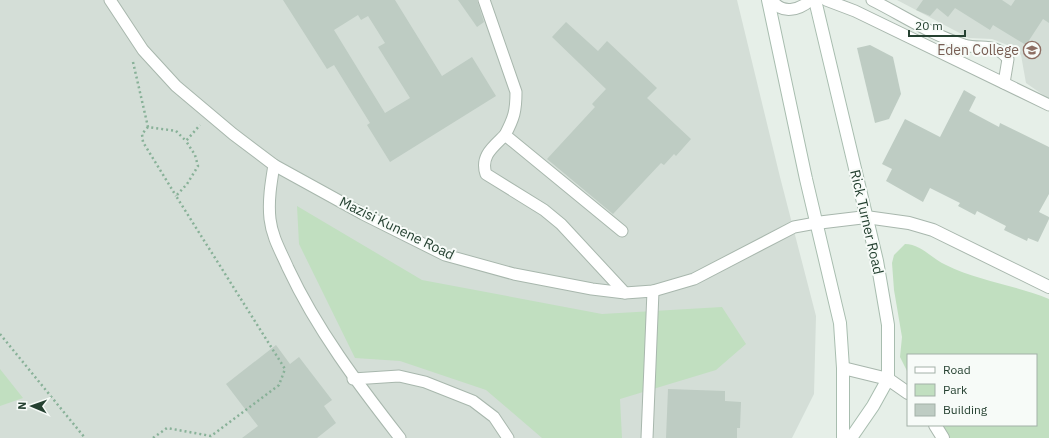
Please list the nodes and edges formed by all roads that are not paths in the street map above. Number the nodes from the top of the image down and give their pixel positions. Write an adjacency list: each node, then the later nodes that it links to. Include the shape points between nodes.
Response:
1 (110, 0): 12 (lane, Mazisi Kunene Road, via 144,50 176,86)
2 (484, 0): 11 (lane, via 516,92 514,118)
3 (768, 0): 14 (main road)
4 (772, 0): 5 (lane, via 784,9 793,10 803,7)
5 (811, 0)
6 (815, 0): 13 (main road, Rick Turner Road)
7 (826, 0): 9 (lane, via 855,11)
8 (872, 0): 9 (lane, via 945,38 964,45 994,48 1003,52 1008,59)
9 (1004, 83): 10 (lane)
10 (1049, 105)
11 (505, 135): 15 (lane); 18 (lane, via 486,154 486,174 544,210)
12 (274, 165): 18 (lane, Mazisi Kunene Road, via 445,255 514,274); 20 (lane, via 269,197 270,220 276,243 299,293)
13 (866, 217): 14 (main road); 16 (main road, via 909,223 933,230); 21 (main road, Rick Turner Road, via 888,324)
14 (816, 223): 17 (lane, Mazisi Kunene Road, via 794,227 694,279); 19 (main road, via 840,323)
15 (622, 231)
16 (1049, 288)
17 (653, 291): 18 (lane, Mazisi Kunene Road); 26 (lane)
18 (625, 293)
19 (843, 368): 21 (main road); 27 (main road)
20 (354, 378): 24 (lane); 25 (lane, via 399,376 425,382 473,401 494,417)
21 (888, 379): 22 (main road); 28 (main road, Rick Turner Road)
22 (907, 392)
23 (936, 426): 29 (main road)
24 (400, 438)
25 (508, 438)
26 (647, 438)
27 (843, 438)
28 (851, 438)
29 (942, 438)

